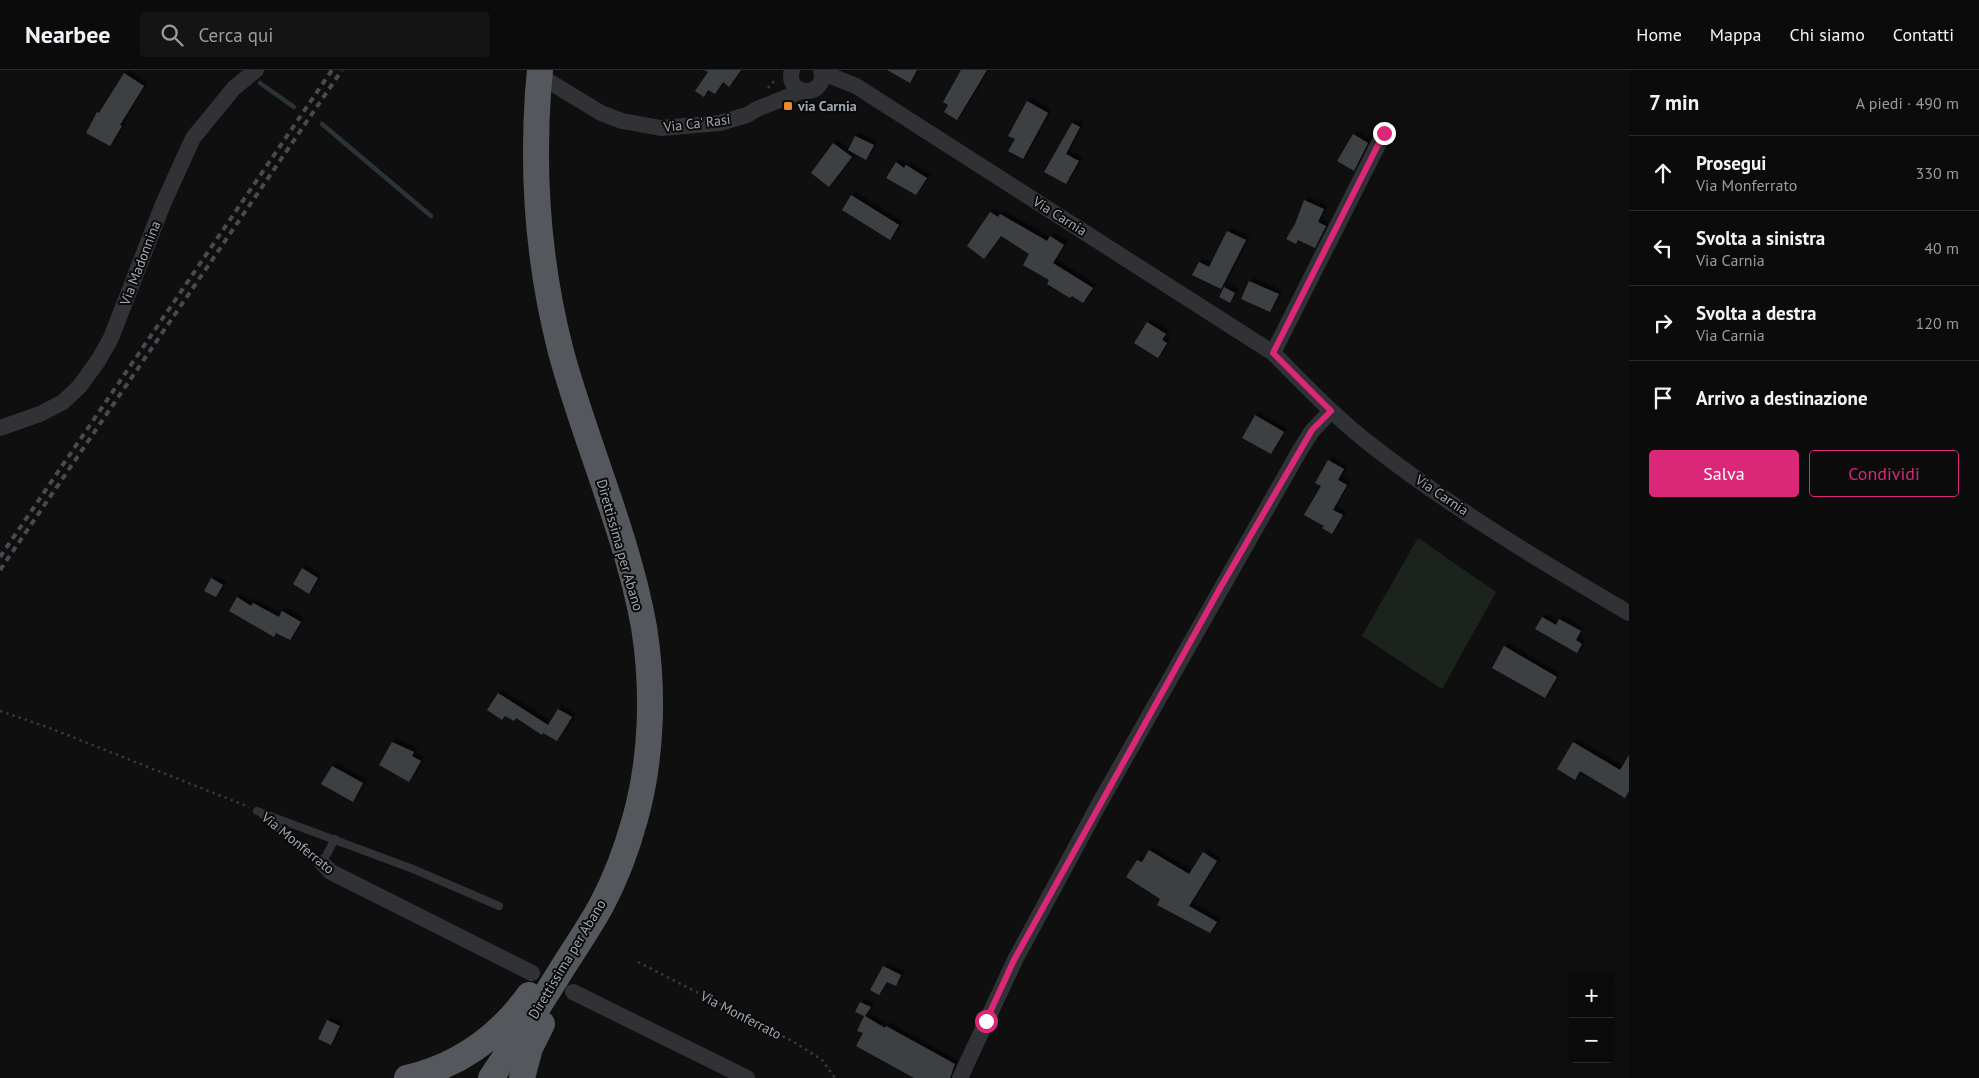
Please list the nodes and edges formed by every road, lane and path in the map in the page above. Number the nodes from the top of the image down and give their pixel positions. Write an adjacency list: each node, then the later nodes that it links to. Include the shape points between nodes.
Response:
1 (256, 70): 7 (street, Via Madonnina, via 234,88 193,138 163,204 111,338 80,387 63,402 40,414)
2 (536, 78): 3 (street, Via Ca' Rasi, via 601,113 661,128 720,123 747,115 783,99); 13 (highway, Direttissima per Abano, via 538,221 552,311 581,420 630,568 644,628 648,663 649,731 640,797 627,843)
3 (808, 79): 5 (street, Via Carnia, via 831,76 856,86)
4 (1384, 133): 5 (street)
5 (1273, 353): 6 (street, Via Carnia)
6 (1331, 411): 8 (street, Via Carnia, via 1437,493); 23 (street, via 1312,430 1300,450 1099,804 1004,980)
7 (0, 428)
8 (1629, 613)
9 (0, 711): 10 (path, Via Monferrato)
10 (257, 810): 11 (lane, Via Monferrato); 12 (lane, Via Monferrato)
11 (334, 839): 12 (lane); 14 (lane, Via Monferrato)
12 (322, 863): 16 (street, Via Monferrato, via 331,872)
13 (601, 905): 18 (highway, via 558,953 502,1028 475,1050 450,1064); 19 (highway, Direttissima per Abano); 20 (highway, via 579,959 530,1048)
14 (499, 906)
15 (638, 962): 22 (path, Via Monferrato, via 794,1042 822,1060)
16 (532, 973)
17 (572, 992): 21 (street)
18 (407, 1078)
19 (491, 1078)
20 (522, 1078)
21 (748, 1078)
22 (834, 1078)
23 (960, 1078)

